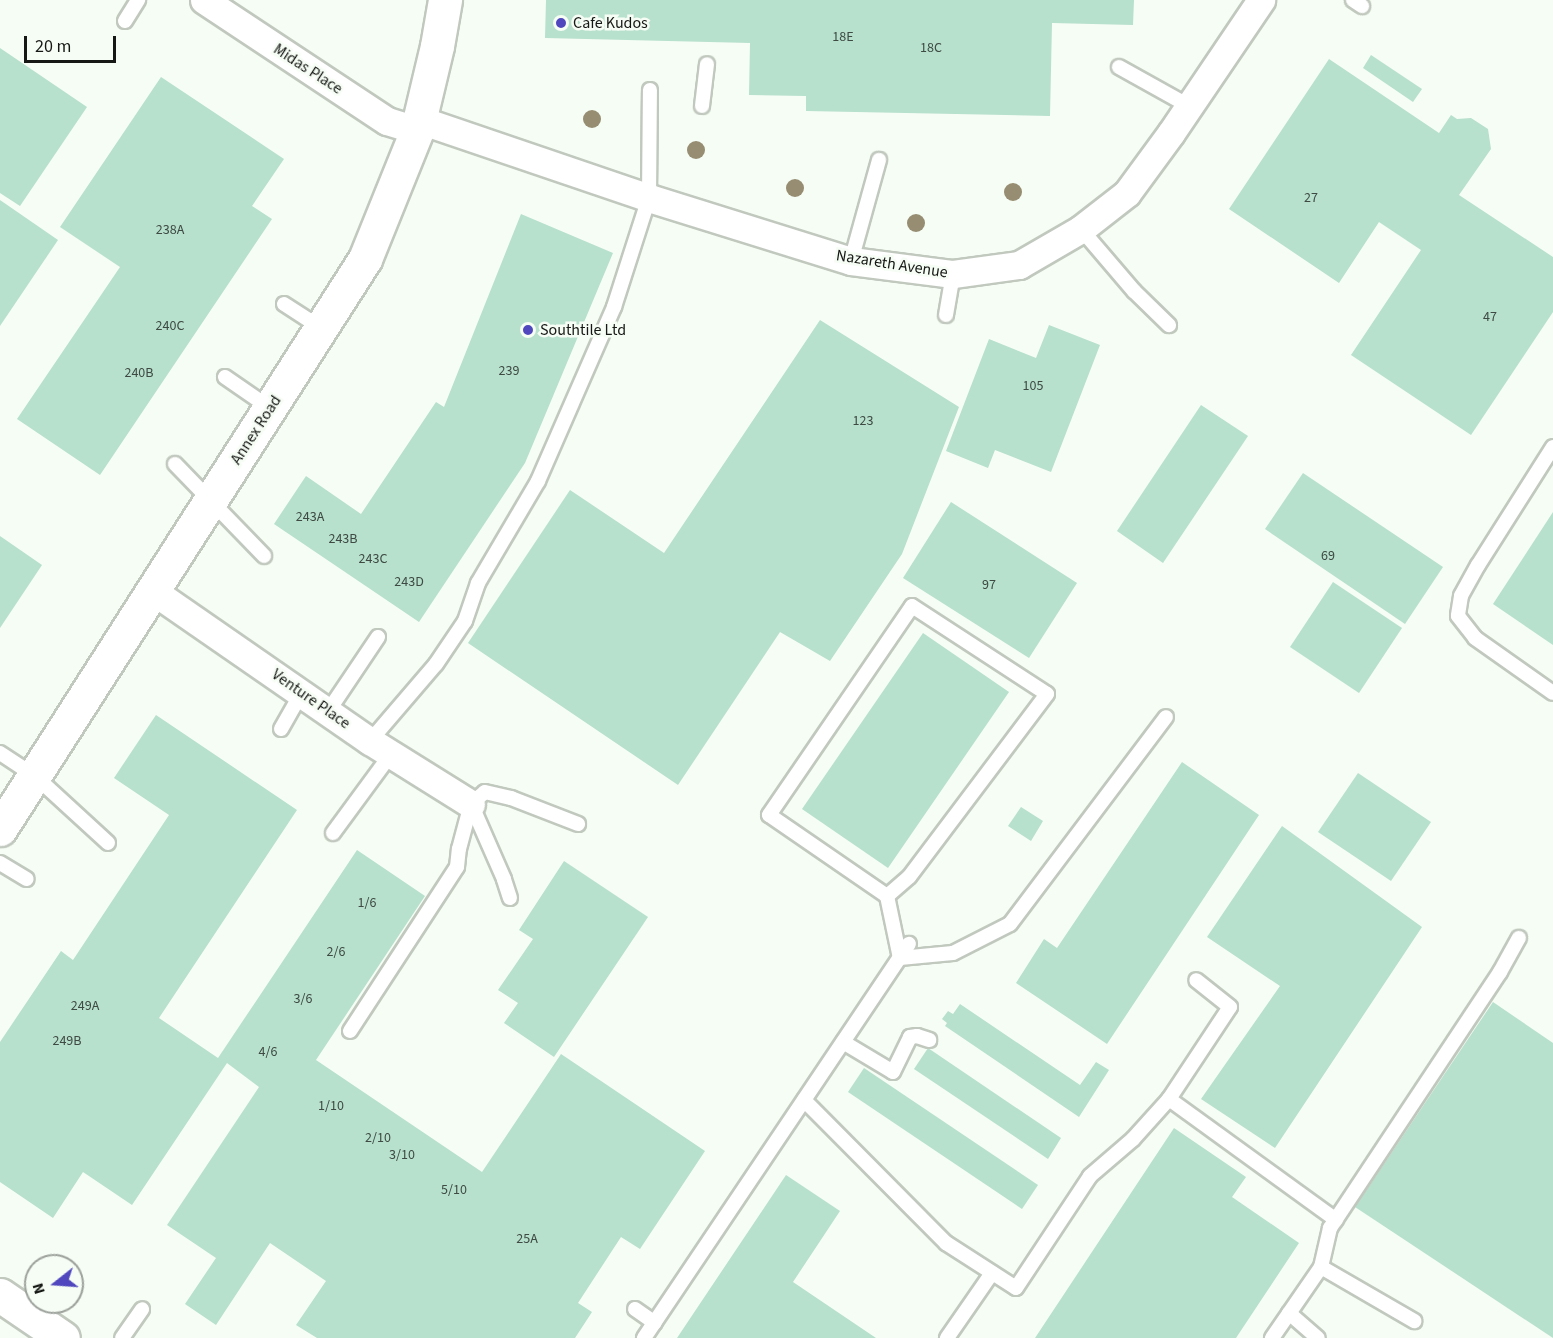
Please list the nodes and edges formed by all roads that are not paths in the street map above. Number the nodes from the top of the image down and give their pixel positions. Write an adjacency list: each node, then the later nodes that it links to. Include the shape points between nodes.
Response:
1 (138, 0): 5 (lane)
2 (204, 0): 11 (street, Midas Place, via 387,121)
3 (444, 0): 11 (street, Annex Road)
4 (1261, 0): 10 (street, Nazareth Avenue)
5 (125, 21)
6 (707, 64): 9 (lane)
7 (1119, 67): 10 (lane)
8 (650, 90): 13 (lane)
9 (702, 106)
10 (1189, 106): 14 (street, Nazareth Avenue, via 1127,193)
11 (419, 125): 13 (street, Nazareth Avenue); 20 (street, Annex Road, via 365,259)
12 (879, 160): 15 (lane)
13 (649, 198): 15 (street, Nazareth Avenue); 34 (lane, via 614,307 538,481 478,583 465,621)
14 (1081, 229): 16 (street, Nazareth Avenue, via 1018,265); 19 (lane)
15 (851, 261): 16 (street, Nazareth Avenue)
16 (953, 274): 18 (lane)
17 (284, 304): 20 (lane)
18 (946, 315)
19 (1169, 325)
20 (321, 328): 22 (street, Annex Road)
21 (225, 377): 22 (lane)
22 (270, 408): 25 (street, Annex Road)
23 (1553, 447): 30 (lane, via 1478,565 1461,596 1458,616 1475,638)
24 (175, 465): 25 (lane)
25 (211, 501): 26 (lane); 27 (street, Annex Road)
26 (264, 556)
27 (153, 591): 29 (street, Venture Place); 36 (street, Annex Road)
28 (378, 637): 31 (lane)
29 (302, 692): 31 (street, Venture Place); 33 (lane)
30 (1553, 693)
31 (328, 710): 34 (street, Venture Place)
32 (1166, 717): 48 (lane, via 1010,924 953,953)
33 (281, 729)
34 (380, 748): 37 (street, Venture Place); 40 (lane)
35 (0, 753): 36 (lane)
36 (35, 776): 39 (street, Annex Road); 41 (lane)
37 (471, 804): 38 (lane, via 485,792); 45 (lane); 50 (lane, via 457,867)
38 (578, 824)
39 (0, 829)
40 (333, 833)
41 (108, 843)
42 (0, 863): 43 (lane)
43 (27, 879)
44 (887, 896): 44 (lane, via 909,877 1047,694 912,606 769,815); 48 (lane)
45 (510, 898)
46 (1519, 938): 55 (lane)
47 (909, 944): 48 (lane)
48 (900, 958): 52 (lane)
49 (1196, 980): 53 (lane, via 1230,1007)
50 (350, 1031)
51 (929, 1041): 52 (lane, via 910,1037 892,1072)
52 (843, 1042): 54 (lane)
53 (1169, 1099): 55 (lane); 57 (lane, via 1090,1176 1016,1288)
54 (804, 1100): 57 (lane, via 946,1243); 63 (lane)
55 (1336, 1220): 56 (lane, via 1330,1228)
56 (1321, 1267): 61 (lane); 62 (lane)
57 (992, 1273): 67 (lane)
58 (0, 1295): 64 (street)
59 (142, 1309): 65 (lane)
60 (635, 1309): 63 (lane)
61 (1289, 1313): 68 (lane); 69 (lane)
62 (1414, 1321)
63 (655, 1323): 66 (lane)
64 (63, 1338)
65 (122, 1338)
66 (644, 1338)
67 (947, 1338)
68 (1272, 1338)
69 (1318, 1338)

